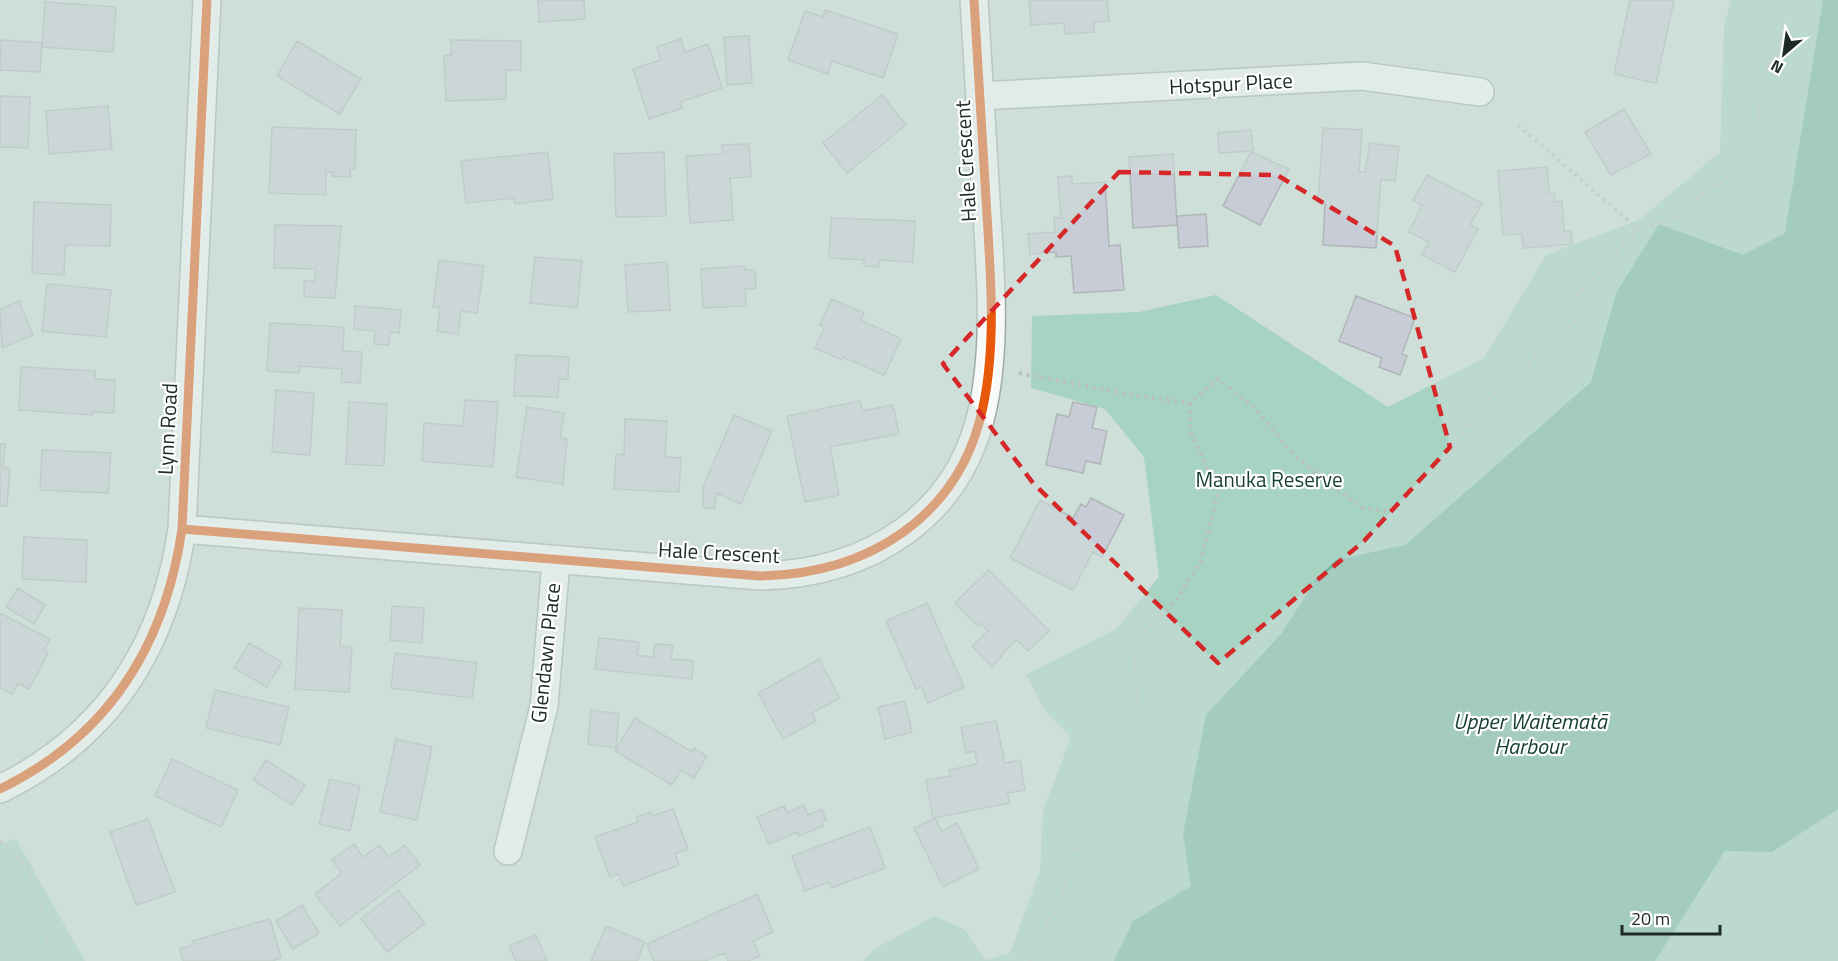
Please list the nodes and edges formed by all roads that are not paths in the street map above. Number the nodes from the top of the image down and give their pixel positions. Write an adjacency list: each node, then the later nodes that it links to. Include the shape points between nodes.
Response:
1 (207, 0): 5 (street, Lynn Road)
2 (974, 0): 4 (street, Hale Crescent)
3 (1480, 92): 4 (street, Hotspur Place, via 1362,76)
4 (980, 96): 6 (street, Hale Crescent, via 988,240 989,367 975,437 947,490 911,526 867,555 780,576)
5 (182, 529): 6 (street, Hale Crescent); 7 (street, Lynn Road, via 168,597 142,659 123,687 60,753)
6 (556, 561): 8 (street, Glendawn Place, via 544,706)
7 (0, 789)
8 (508, 851)

